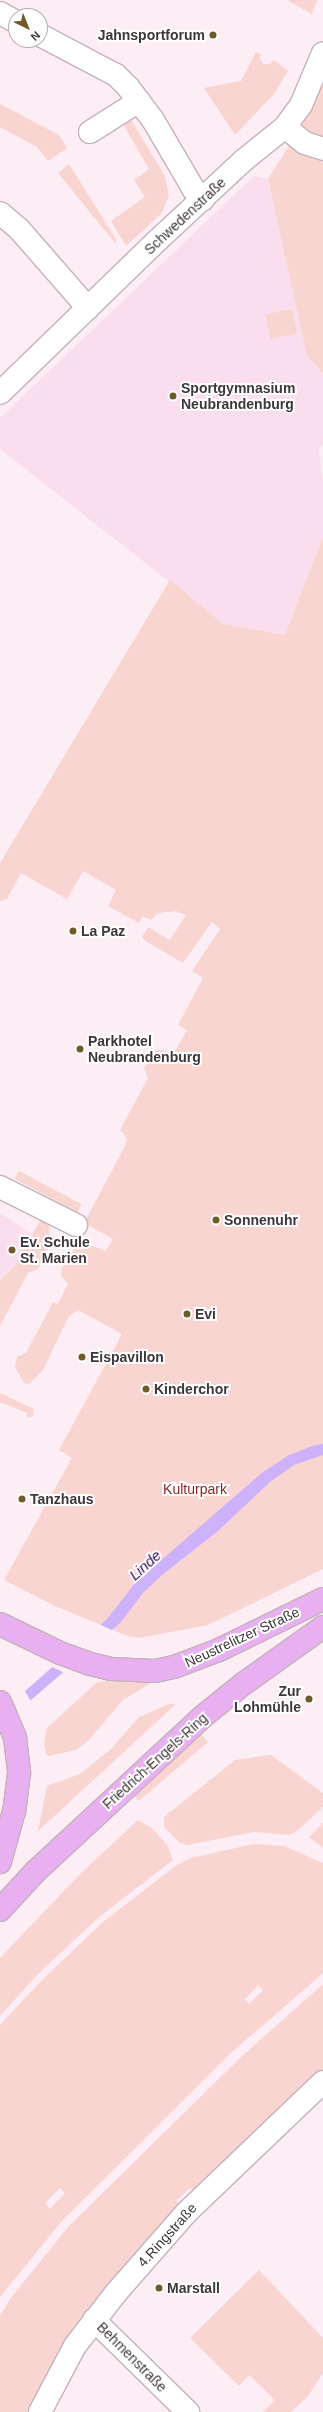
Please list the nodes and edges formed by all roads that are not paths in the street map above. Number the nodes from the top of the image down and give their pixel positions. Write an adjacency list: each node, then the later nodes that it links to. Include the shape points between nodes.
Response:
1 (48, 38): 3 (street, via 116,76)
2 (323, 53): 4 (street, Schwedenstraße, via 301,105)
3 (139, 101): 5 (street); 7 (street, via 194,190)
4 (285, 127): 6 (street, via 305,143); 7 (street, Schwedenstraße)
5 (90, 132)
6 (323, 149)
7 (203, 199): 9 (street, Schwedenstraße)
8 (0, 213): 9 (street, via 19,228)
9 (88, 308): 10 (street, Schwedenstraße)
10 (0, 394)
11 (0, 1187): 12 (street)
12 (76, 1225)
13 (323, 1599): 14 (main road, Neustrelitzer Straße, via 219,1650 174,1668 132,1671 90,1664 60,1653)
14 (0, 1624)
15 (323, 1627): 18 (main road, Friedrich-Engels-Ring, via 243,1684 201,1718 47,1860)
16 (0, 1702): 17 (main road, via 12,1727 19,1753 14,1811)
17 (0, 1862)
18 (0, 1910)
19 (323, 2082): 20 (street, 4.Ringstraße, via 187,2212)
20 (94, 2320): 21 (street, 4.Ringstraße, via 75,2346); 22 (street, Behmenstraße)
21 (40, 2412)
22 (188, 2412)

